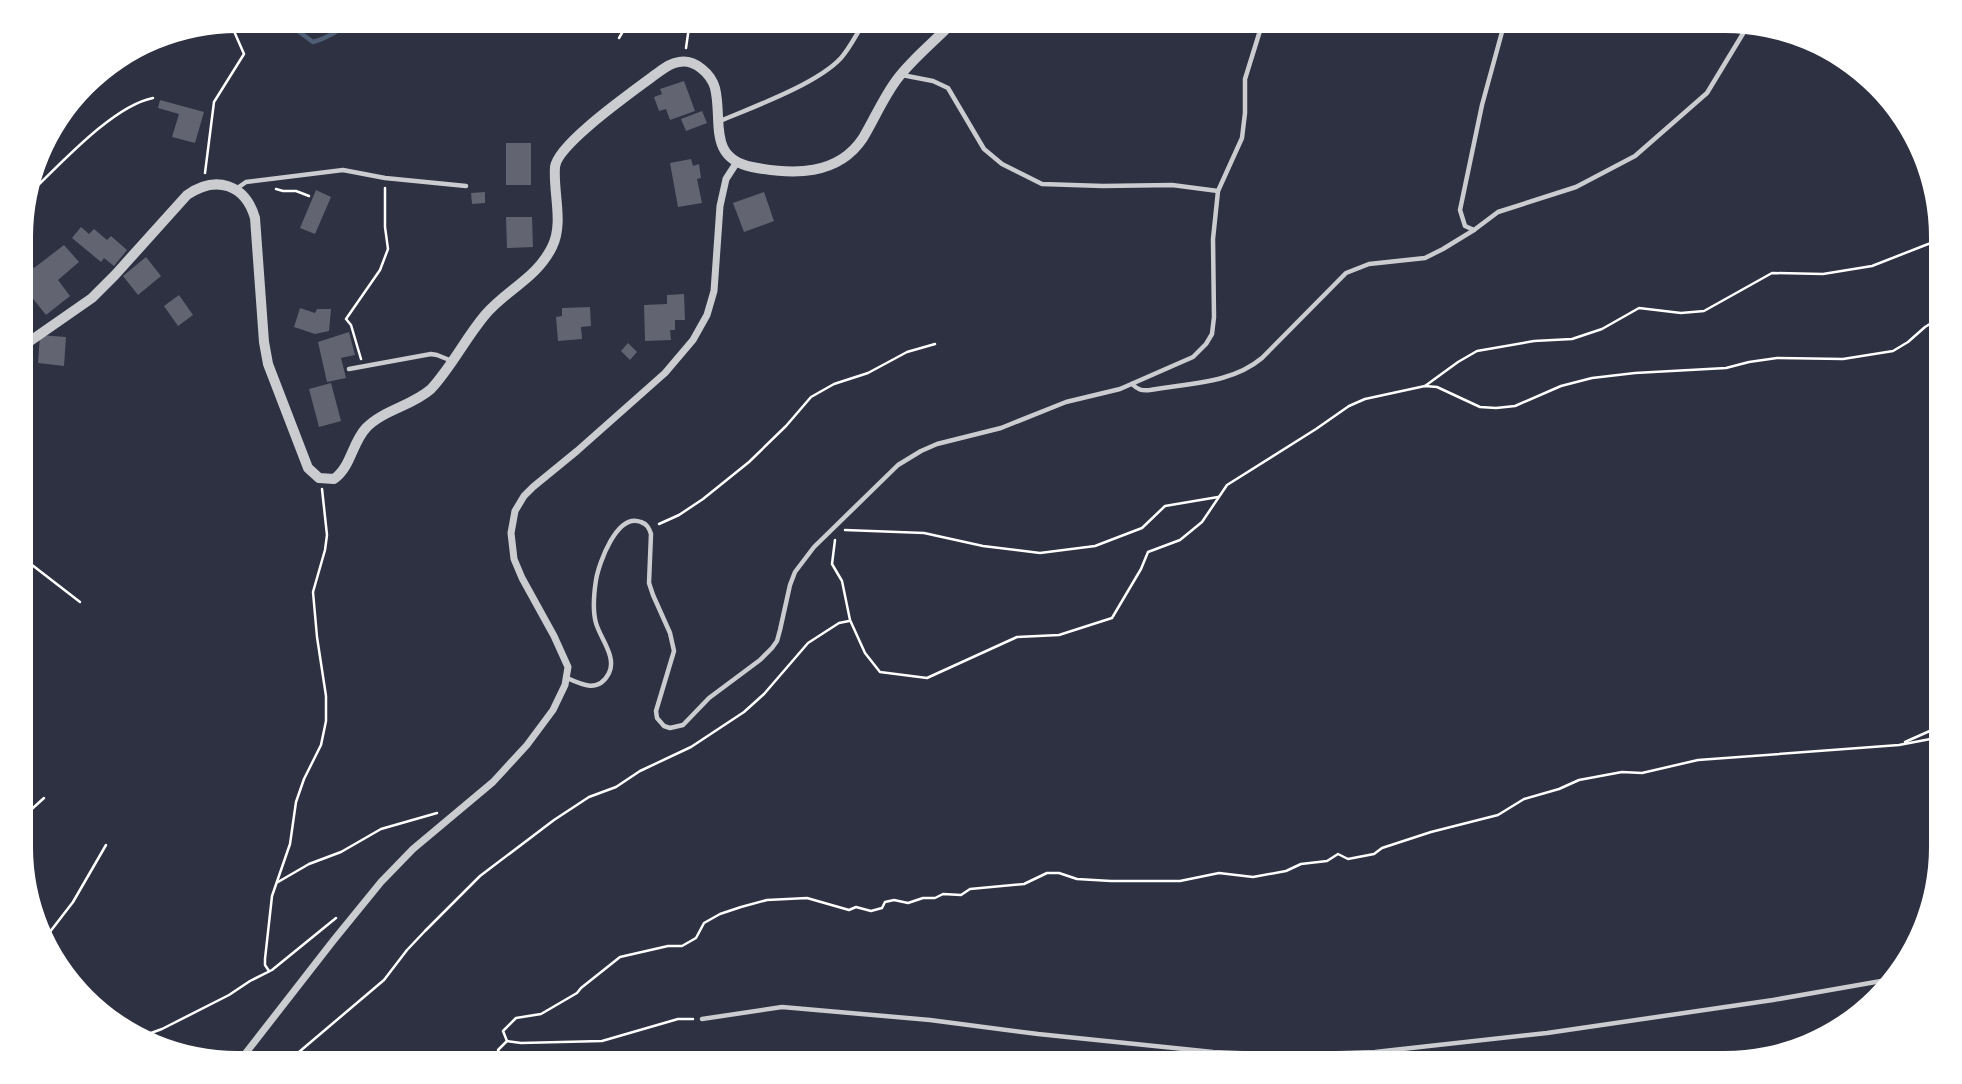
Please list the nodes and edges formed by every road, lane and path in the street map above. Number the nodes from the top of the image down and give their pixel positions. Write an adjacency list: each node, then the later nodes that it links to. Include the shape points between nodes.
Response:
1 (235, 33): 19 (path, via 244,54 214,102)
2 (622, 33): 9 (path)
3 (688, 33): 10 (path)
4 (857, 33): 13 (lane, via 841,58 819,75)
5 (942, 33): 11 (street)
6 (1259, 33): 21 (lane, via 1245,79 1242,138)
7 (1502, 33): 23 (lane, via 1460,210 1465,226)
8 (1742, 34): 23 (lane, via 1707,93 1635,156 1576,187 1498,212)
9 (619, 38)
10 (684, 62): 13 (street, via 696,65 710,79 716,92); 28 (street, via 656,74 560,154 555,166 557,229 552,247 532,274 487,313)
11 (901, 74): 14 (street, via 861,139 839,162 798,171); 21 (lane, via 948,88 984,149 1002,164 1042,184 1172,185)
12 (153, 98): 17 (path, via 110,120)
13 (717, 122): 14 (street, via 723,146)
14 (737, 162): 40 (street, via 726,179 720,205 714,291 693,340 666,373 533,487 515,511 511,533 514,558 565,660)
15 (385, 178): 16 (lane, via 343,170); 18 (lane); 29 (path, via 388,249 380,270 346,318)
16 (266, 179): 20 (lane, via 246,182); 22 (path, via 278,190)
17 (41, 183)
18 (466, 186)
19 (203, 187): 20 (street, via 221,184); 26 (street, via 187,195 92,298)
20 (236, 190): 33 (street, via 256,218 270,372 304,460)
21 (1218, 191): 31 (lane, via 1210,338 1192,357)
22 (309, 196)
23 (1474, 230): 31 (lane, via 1425,258 1369,264 1346,273 1246,369 1221,379 1150,390 1141,391)
24 (1928, 244): 32 (path, via 1872,265 1822,274 1773,273 1704,310 1681,313 1639,308 1602,329 1572,339 1477,351)
25 (1928, 325): 32 (path, via 1893,351 1843,359 1777,358 1726,368 1592,378 1515,406 1480,407)
26 (33, 339)
27 (935, 344): 35 (path, via 907,352 811,397 750,462 679,515)
28 (453, 362): 29 (lane, via 431,354); 33 (street, via 423,396 366,428 337,477)
29 (362, 367): 30 (lane)
30 (349, 369)
31 (1132, 384): 36 (lane, via 921,451 887,474)
32 (1425, 386): 34 (path, via 1349,406 1227,485)
33 (321, 479): 48 (path, via 327,536 313,592 326,721 321,745 296,802 287,855)
34 (1218, 497): 36 (path, via 1165,506 1142,528 1095,545 1040,553 924,533); 39 (path, via 1202,522 1180,540 1148,552 1112,618 1059,635 1017,636 927,678 880,672)
35 (649, 528): 36 (lane, via 649,583 673,641 671,665 656,710 657,718 670,728 683,725 772,648 795,572); 40 (lane, via 639,521 627,523 610,541 596,579 594,612 610,658 609,673 594,686)
36 (833, 529): 39 (path, via 832,564 842,581)
37 (33, 566): 38 (path)
38 (80, 602)
39 (850, 620): 59 (path, via 808,643 744,712 691,747 589,797 480,876 425,930 384,980)
40 (567, 678): 58 (street, via 553,710 532,738 493,782 381,882)
41 (1928, 732): 43 (path)
42 (1928, 739): 43 (path)
43 (1899, 745): 55 (path, via 1698,760 1642,773 1579,780 1524,799 1498,814 1382,848 1374,855 1348,859 1338,855 1253,877 1219,873 1180,881 1111,881 1047,873 1024,884 970,889 961,895 943,894 908,903 894,900 871,911 807,898 768,900 720,914 682,946 620,957 577,993 541,1014 516,1018 503,1031)
44 (44, 798): 45 (path)
45 (33, 808)
46 (439, 812): 48 (path, via 381,829)
47 (106, 845): 50 (path)
48 (276, 883): 51 (path, via 265,960)
49 (337, 917): 51 (path)
50 (51, 930)
51 (269, 971): 54 (path)
52 (1877, 982): 57 (lane, via 1547,1033)
53 (702, 1019): 55 (path, via 678,1020 602,1041); 56 (lane, via 782,1007)
54 (154, 1033)
55 (507, 1041): 60 (path)
56 (1197, 1050)
57 (1388, 1050)
58 (247, 1051)
59 (300, 1051)
60 (498, 1051)

